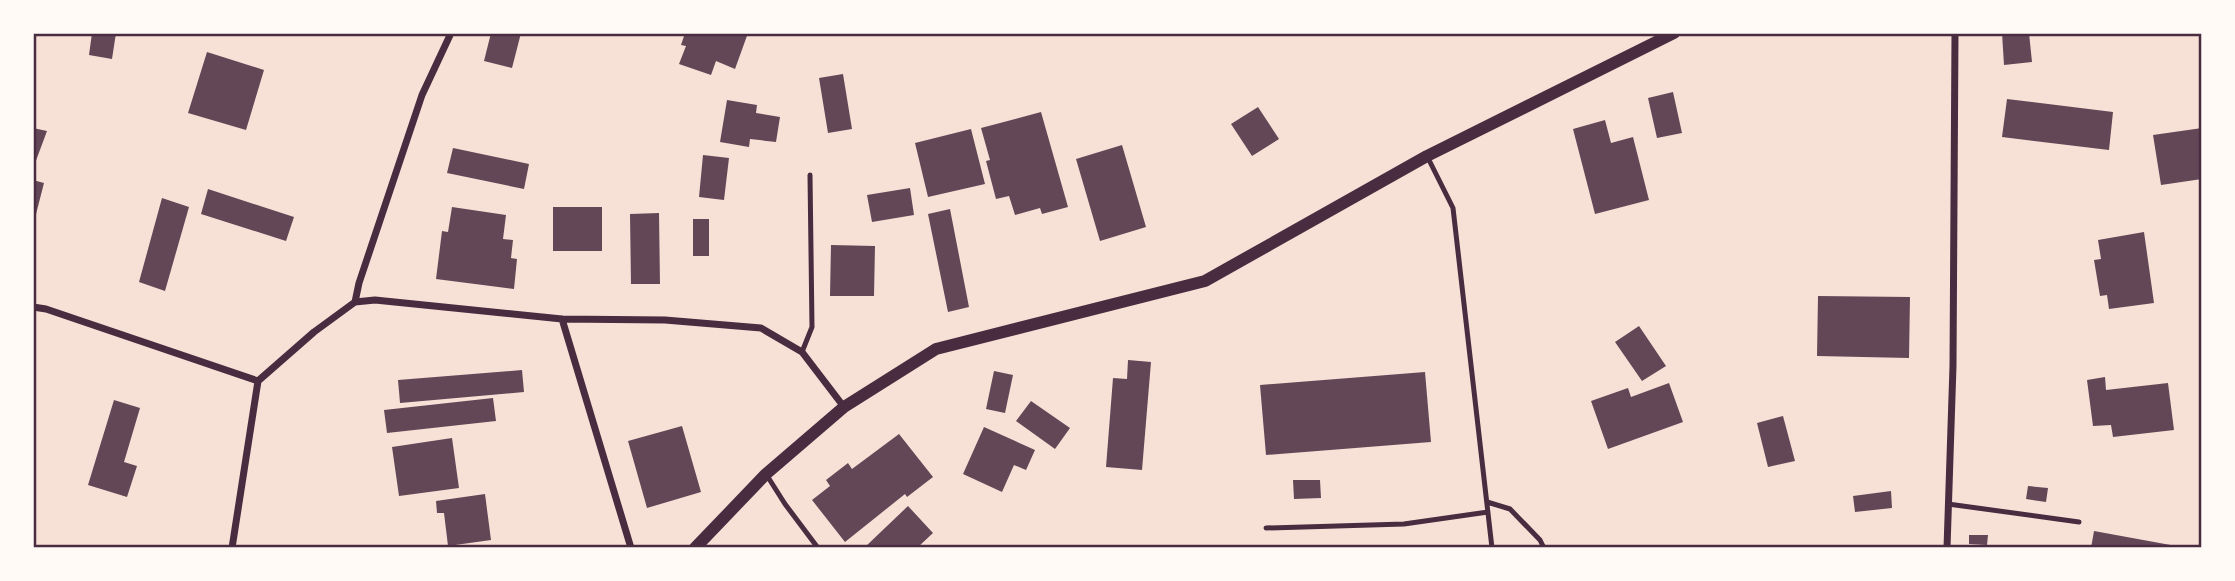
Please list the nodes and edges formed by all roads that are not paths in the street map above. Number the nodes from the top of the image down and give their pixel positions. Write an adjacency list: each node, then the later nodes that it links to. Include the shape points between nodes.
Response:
1 (451, 33): 6 (street, via 422,95)
2 (1674, 33): 4 (street)
3 (1955, 33): 14 (street)
4 (1427, 156): 11 (street, via 1205,281 936,349); 13 (lane, via 1453,208)
5 (810, 175): 9 (lane, via 812,327)
6 (355, 302): 8 (street, via 374,300); 10 (street)
7 (33, 307): 10 (street)
8 (562, 319): 9 (street, via 665,320 761,328); 19 (street)
9 (803, 352): 11 (street)
10 (258, 381): 18 (street)
11 (844, 407): 12 (street)
12 (766, 474): 20 (street); 21 (lane)
13 (1487, 502): 15 (lane); 23 (lane, via 1510,509)
14 (1948, 504): 16 (lane); 24 (street)
15 (1488, 512): 17 (lane, via 1404,524); 22 (lane)
16 (2079, 522)
17 (1266, 528)
18 (232, 548)
19 (631, 548)
20 (695, 548)
21 (818, 548)
22 (1492, 548)
23 (1544, 548)
24 (1947, 548)

